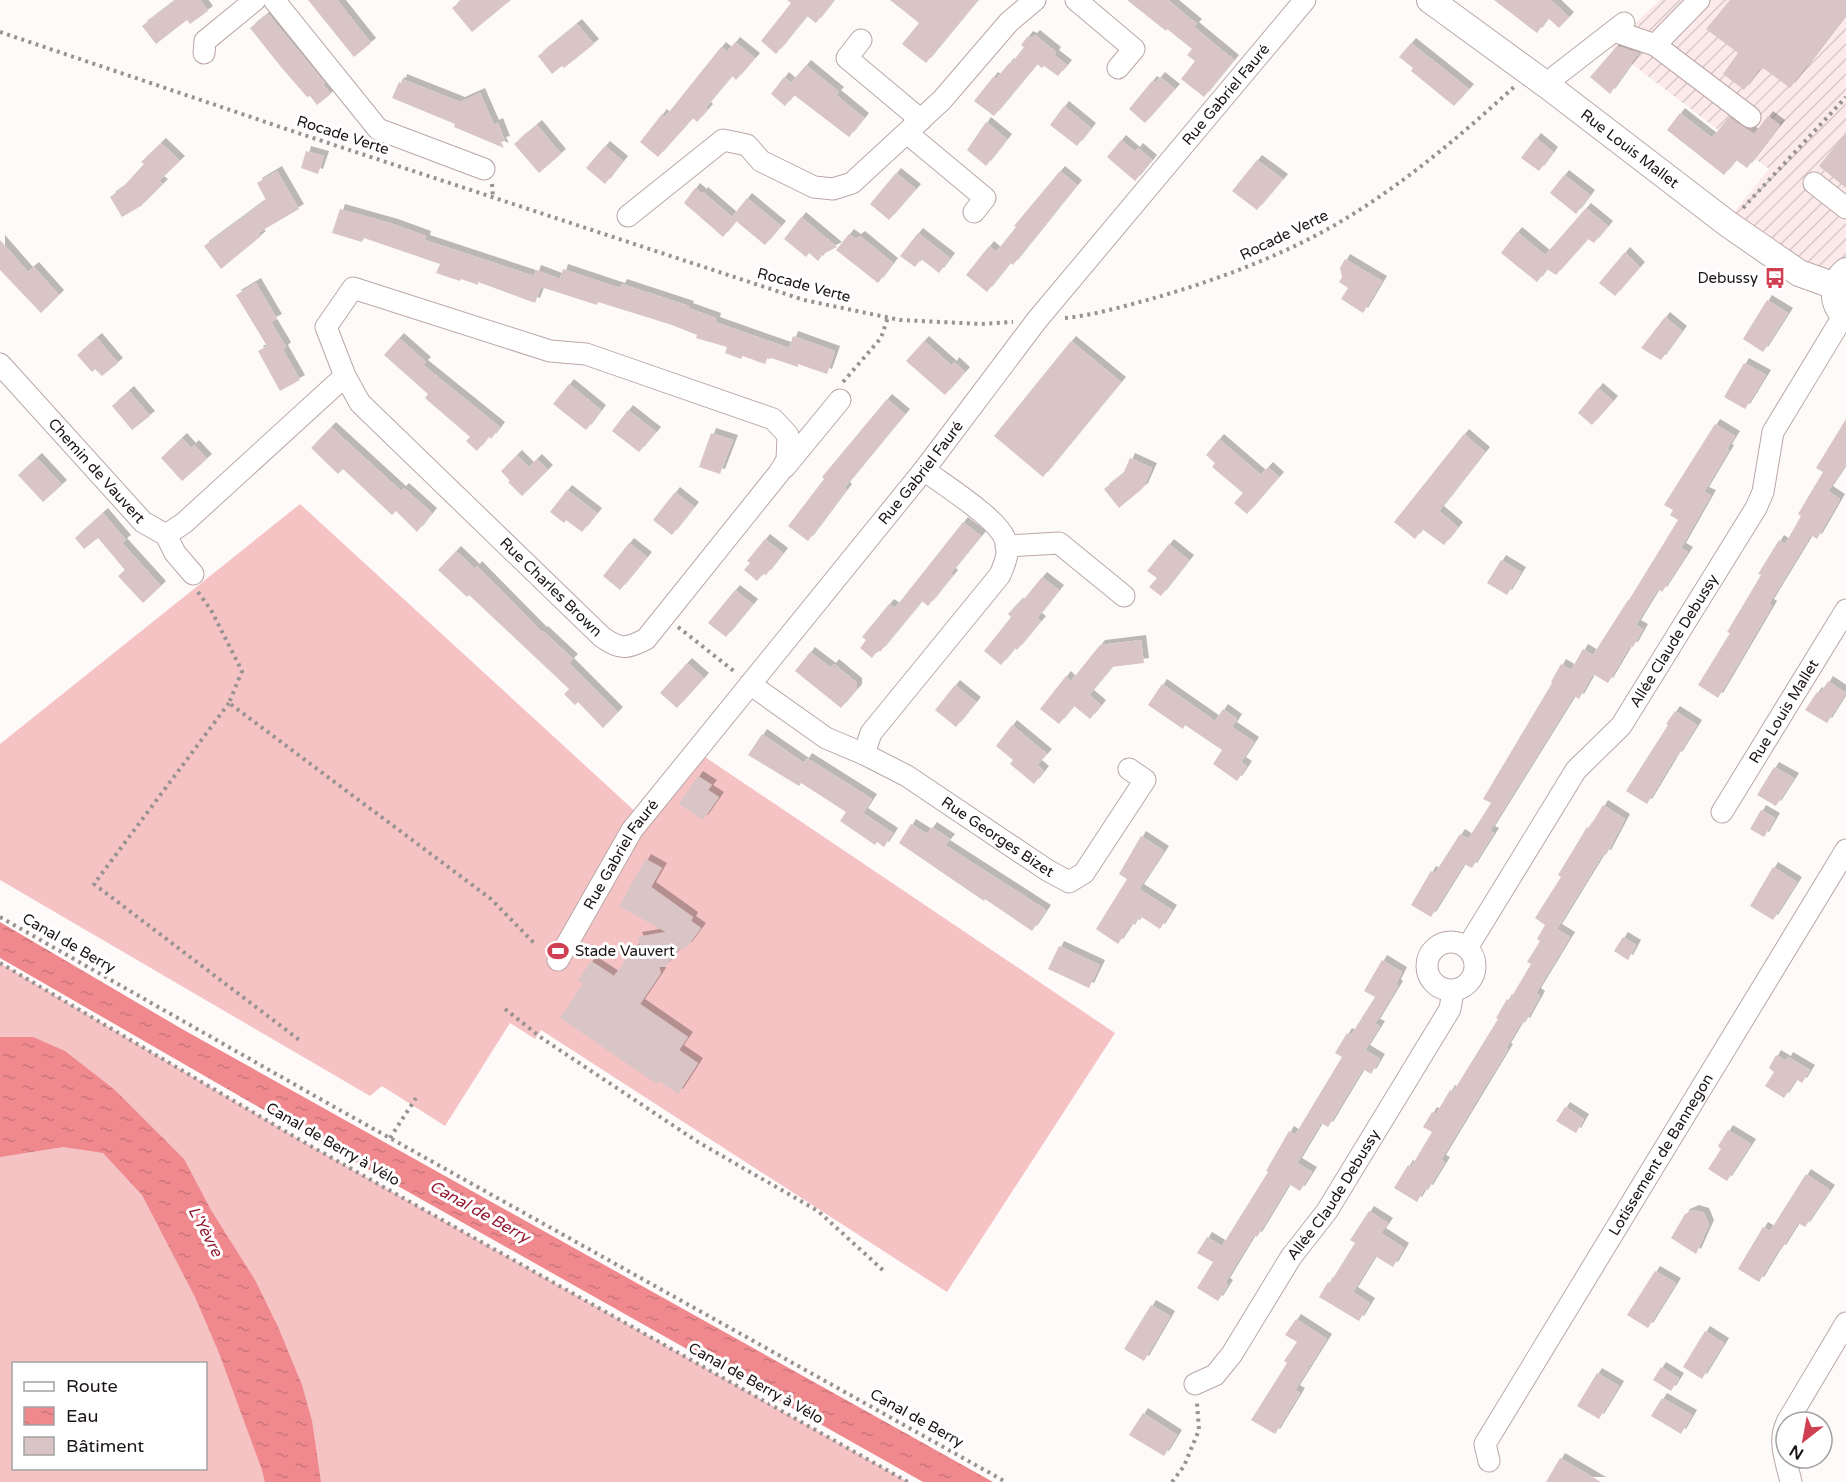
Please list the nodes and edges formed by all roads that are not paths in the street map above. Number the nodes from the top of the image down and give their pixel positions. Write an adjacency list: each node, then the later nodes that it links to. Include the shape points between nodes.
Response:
1 (255, 0): 10 (street, via 205,41)
2 (274, 0): 15 (street, via 378,129)
3 (1035, 0): 14 (street, via 1009,22 953,89)
4 (1076, 0): 11 (street, via 1134,49)
5 (1305, 0): 25 (street, Rue Gabriel Fauré, via 1037,320)
6 (1698, 0): 9 (street)
7 (1433, 1): 12 (main road, Rue Louis Mallet)
8 (861, 40): 14 (street, via 847,58)
9 (1655, 45): 12 (street, via 1621,25 1557,75); 13 (street)
10 (204, 53)
11 (1118, 68)
12 (1538, 78): 20 (main road, Rue Louis Mallet, via 1728,224 1799,273)
13 (1750, 117)
14 (914, 126): 18 (street, via 985,198); 19 (street, via 856,181 833,189 810,185 761,161 747,145 723,140)
15 (484, 169)
16 (1814, 183): 17 (street)
17 (1846, 208)
18 (974, 212)
19 (628, 216)
20 (1841, 279): 21 (main road, Rue Louis Mallet, via 1836,302)
21 (1845, 316): 37 (street, Allée Claude Debussy, via 1773,432 1763,492 1756,508 1621,726 1576,770)
22 (0, 364): 27 (street, Chemin de Vauvert, via 143,522)
23 (345, 376): 26 (street, Rue Charles Brown, via 326,327 353,288 550,351 586,354 773,419 788,435 787,460); 26 (street, Rue Charles Brown, via 360,403 614,646 630,647 646,639); 27 (street)
24 (840, 400): 26 (street, Rue Charles Brown)
25 (924, 470): 28 (street, via 996,524); 32 (street, Rue Gabriel Fauré)
26 (779, 473)
27 (166, 535): 29 (street, Chemin de Vauvert)
28 (1006, 546): 30 (street, via 1059,543); 33 (street, via 1007,558 1000,575 871,733)
29 (193, 574)
30 (1124, 596)
31 (1846, 610): 35 (street, Rue Louis Mallet)
32 (750, 684): 33 (street, Rue Georges Bizet, via 826,738); 38 (street, Rue Gabriel Fauré, via 632,830)
33 (864, 754): 34 (street, Rue Georges Bizet, via 907,776 1069,882 1084,873 1145,780)
34 (1129, 769)
35 (1722, 812)
36 (1846, 850): 43 (street, Lotissement de Bannegon, via 1485,1444)
37 (1467, 948): 39 (street, via 1475,961 1475,972 1467,985); 39 (street, via 1446,942 1429,954 1426,964 1435,985)
38 (558, 960)
39 (1453, 991): 41 (street, Allée Claude Debussy, via 1450,1009 1326,1211 1291,1257 1232,1354 1215,1375)
40 (1846, 1323): 42 (street)
41 (1195, 1384)
42 (1795, 1410)
43 (1489, 1461)

